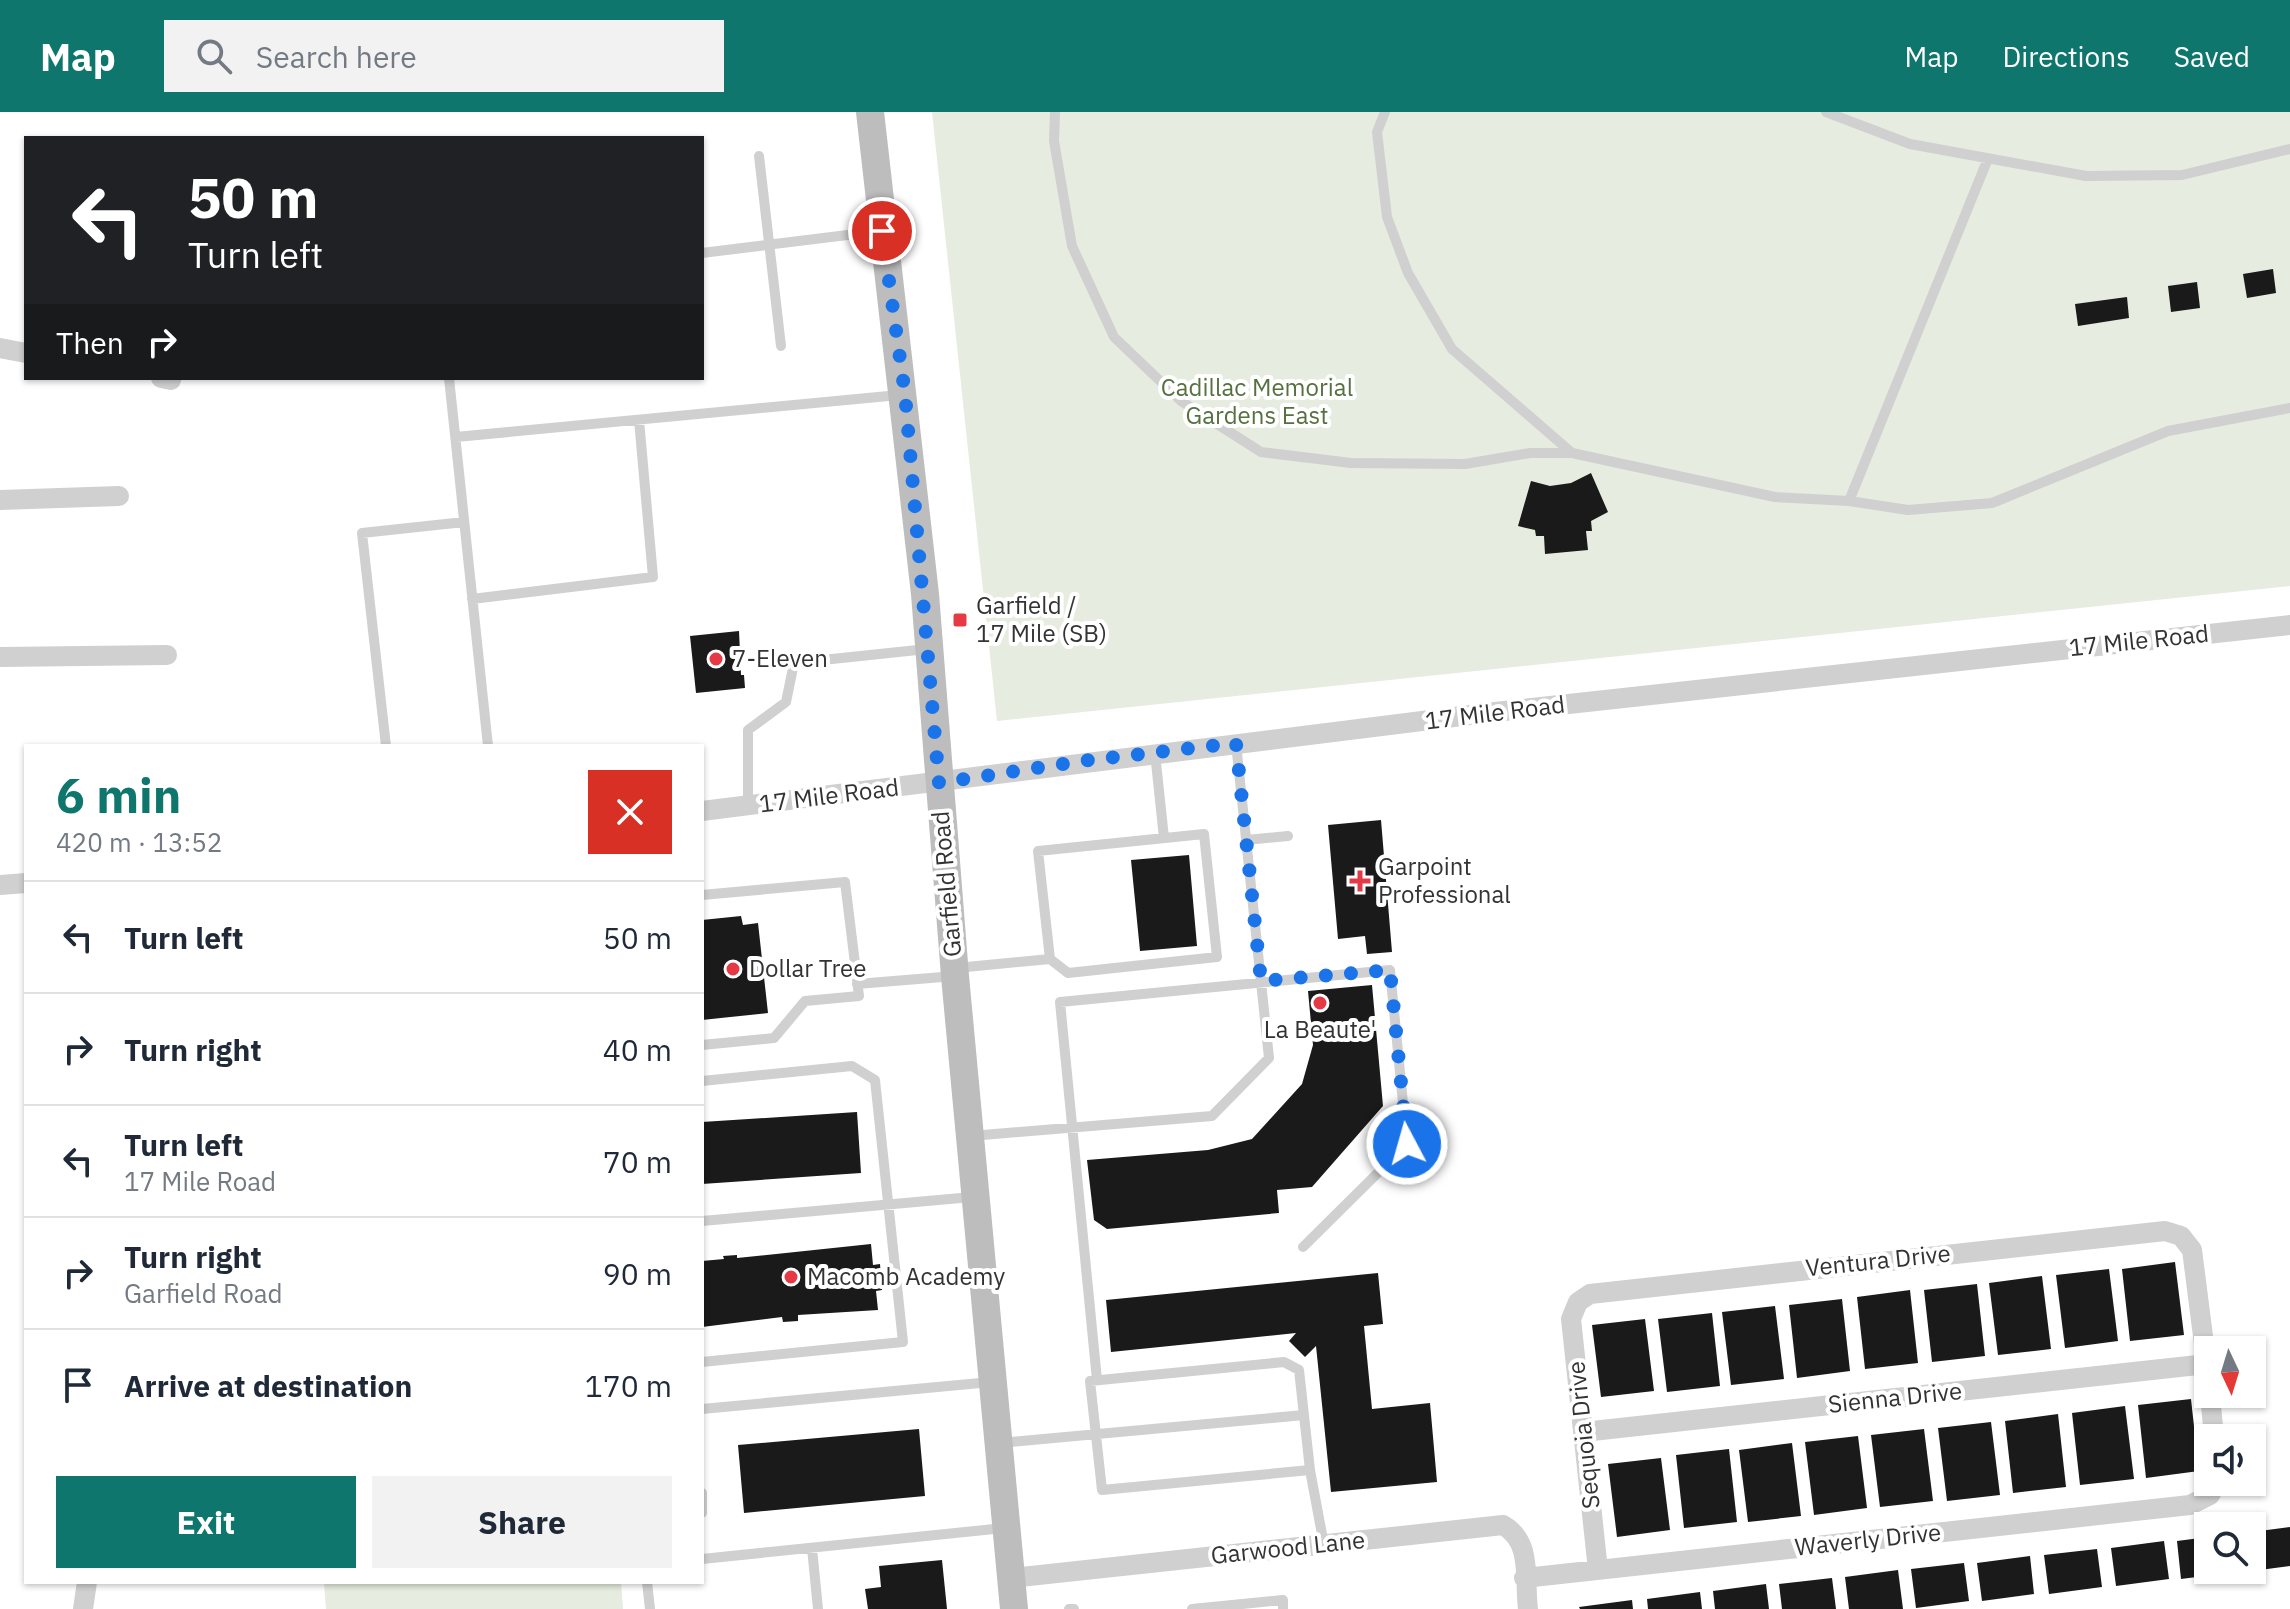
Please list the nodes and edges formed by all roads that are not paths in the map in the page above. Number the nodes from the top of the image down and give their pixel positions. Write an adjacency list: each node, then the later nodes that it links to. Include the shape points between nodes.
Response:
1 (870, 112): 8 (main road, Garfield Road)
2 (1055, 112): 19 (lane, via 1054,141 1072,246 1114,337 1181,401 1261,452 1351,463 1465,464 1530,453)
3 (1385, 112): 19 (lane, via 1377,132 1387,217 1408,273 1452,349)
4 (1826, 112): 7 (lane, via 1910,144)
5 (2290, 149): 7 (lane, via 2182,175 2086,176)
6 (759, 156): 9 (lane)
7 (1987, 161): 22 (lane)
8 (882, 231): 9 (lane); 15 (main road, Garfield Road)
9 (768, 246): 10 (lane); 11 (lane)
10 (704, 253)
11 (781, 346)
12 (0, 348): 13 (street)
13 (24, 353)
14 (449, 380): 18 (lane)
15 (905, 394): 17 (lane); 26 (main road, Garfield Road)
16 (2290, 408): 22 (lane, via 2168,431 1992,503 1908,510)
17 (639, 420): 18 (lane); 24 (lane, via 653,577)
18 (456, 437): 23 (lane)
19 (1572, 453): 22 (lane, via 1775,497)
20 (119, 496): 21 (street)
21 (0, 500)
22 (1849, 501)
23 (464, 522): 24 (lane); 30 (lane, via 362,533)
24 (472, 599): 31 (lane)
25 (2290, 625): 29 (street, 17 Mile Road)
26 (929, 649): 33 (main road, Garfield Road); 34 (lane, via 794,663 786,702 748,730)
27 (167, 655): 28 (street)
28 (0, 657)
29 (1236, 743): 32 (street, 17 Mile Road); 38 (lane)
30 (386, 744)
31 (488, 744)
32 (1155, 752): 33 (street, 17 Mile Road); 37 (lane)
33 (939, 783): 34 (street, 17 Mile Road); 43 (main road, Garfield Road)
34 (748, 805): 35 (street, 17 Mile Road)
35 (704, 811)
36 (1288, 836): 38 (lane)
37 (1164, 838): 42 (lane, via 1038,851); 42 (lane, via 1204,834 1217,957 1068,973)
38 (1246, 840): 44 (lane)
39 (24, 883): 40 (street)
40 (0, 885)
41 (704, 895): 45 (lane, via 845,882)
42 (1050, 959): 43 (lane)
43 (954, 972): 45 (lane); 49 (main road, Garfield Road)
44 (1261, 981): 48 (lane, via 1269,1058 1212,1116); 48 (lane, via 1060,1002); 53 (lane, via 1390,970 1407,1144)
45 (857, 984): 46 (lane, via 859,996 805,1001 774,1038)
46 (704, 1045)
47 (704, 1081): 51 (lane, via 852,1066 875,1080)
48 (1072, 1129): 49 (lane); 58 (lane)
49 (969, 1136): 50 (main road, Garfield Road)
50 (974, 1196): 51 (lane); 59 (main road, Garfield Road)
51 (888, 1204): 52 (lane); 56 (lane, via 903,1342)
52 (704, 1221)
53 (1303, 1247)
54 (1578, 1302): 55 (street, Ventura Drive, via 1618,1289 2160,1231 2188,1242 2195,1259); 62 (street, Sequoia Drive, via 1571,1319)
55 (2203, 1336)
56 (704, 1362)
57 (2194, 1370): 62 (street, Sienna Drive)
58 (1097, 1380): 61 (lane, via 1284,1362 1299,1370); 63 (lane, via 1090,1381)
59 (993, 1382): 60 (lane); 64 (main road, Garfield Road)
60 (704, 1409)
61 (1304, 1415): 63 (lane); 65 (lane)
62 (1583, 1432): 71 (street, Sequoia Drive)
63 (1096, 1435): 64 (lane); 65 (lane, via 1102,1490)
64 (998, 1444): 67 (main road, Garfield Road)
65 (1310, 1470): 68 (lane)
66 (2204, 1496): 71 (street, Waverly Drive, via 2190,1505)
67 (1006, 1527): 69 (lane); 72 (main road, Garfield Road)
68 (1324, 1545): 72 (street, Garwood Lane); 73 (street, Garwood Lane, via 1503,1525 1522,1543)
69 (812, 1548): 70 (lane); 78 (lane)
70 (704, 1559)
71 (1598, 1570): 73 (street, Waverly Drive)
72 (1011, 1578): 79 (main road, Garfield Road)
73 (1524, 1578): 82 (street, Garwood Lane)
74 (87, 1584): 76 (street)
75 (647, 1584): 77 (lane)
76 (83, 1609)
77 (650, 1609)
78 (818, 1609)
79 (1014, 1609)
80 (1192, 1609): 81 (lane, via 1283,1600)
81 (1283, 1609)
82 (1528, 1609)

